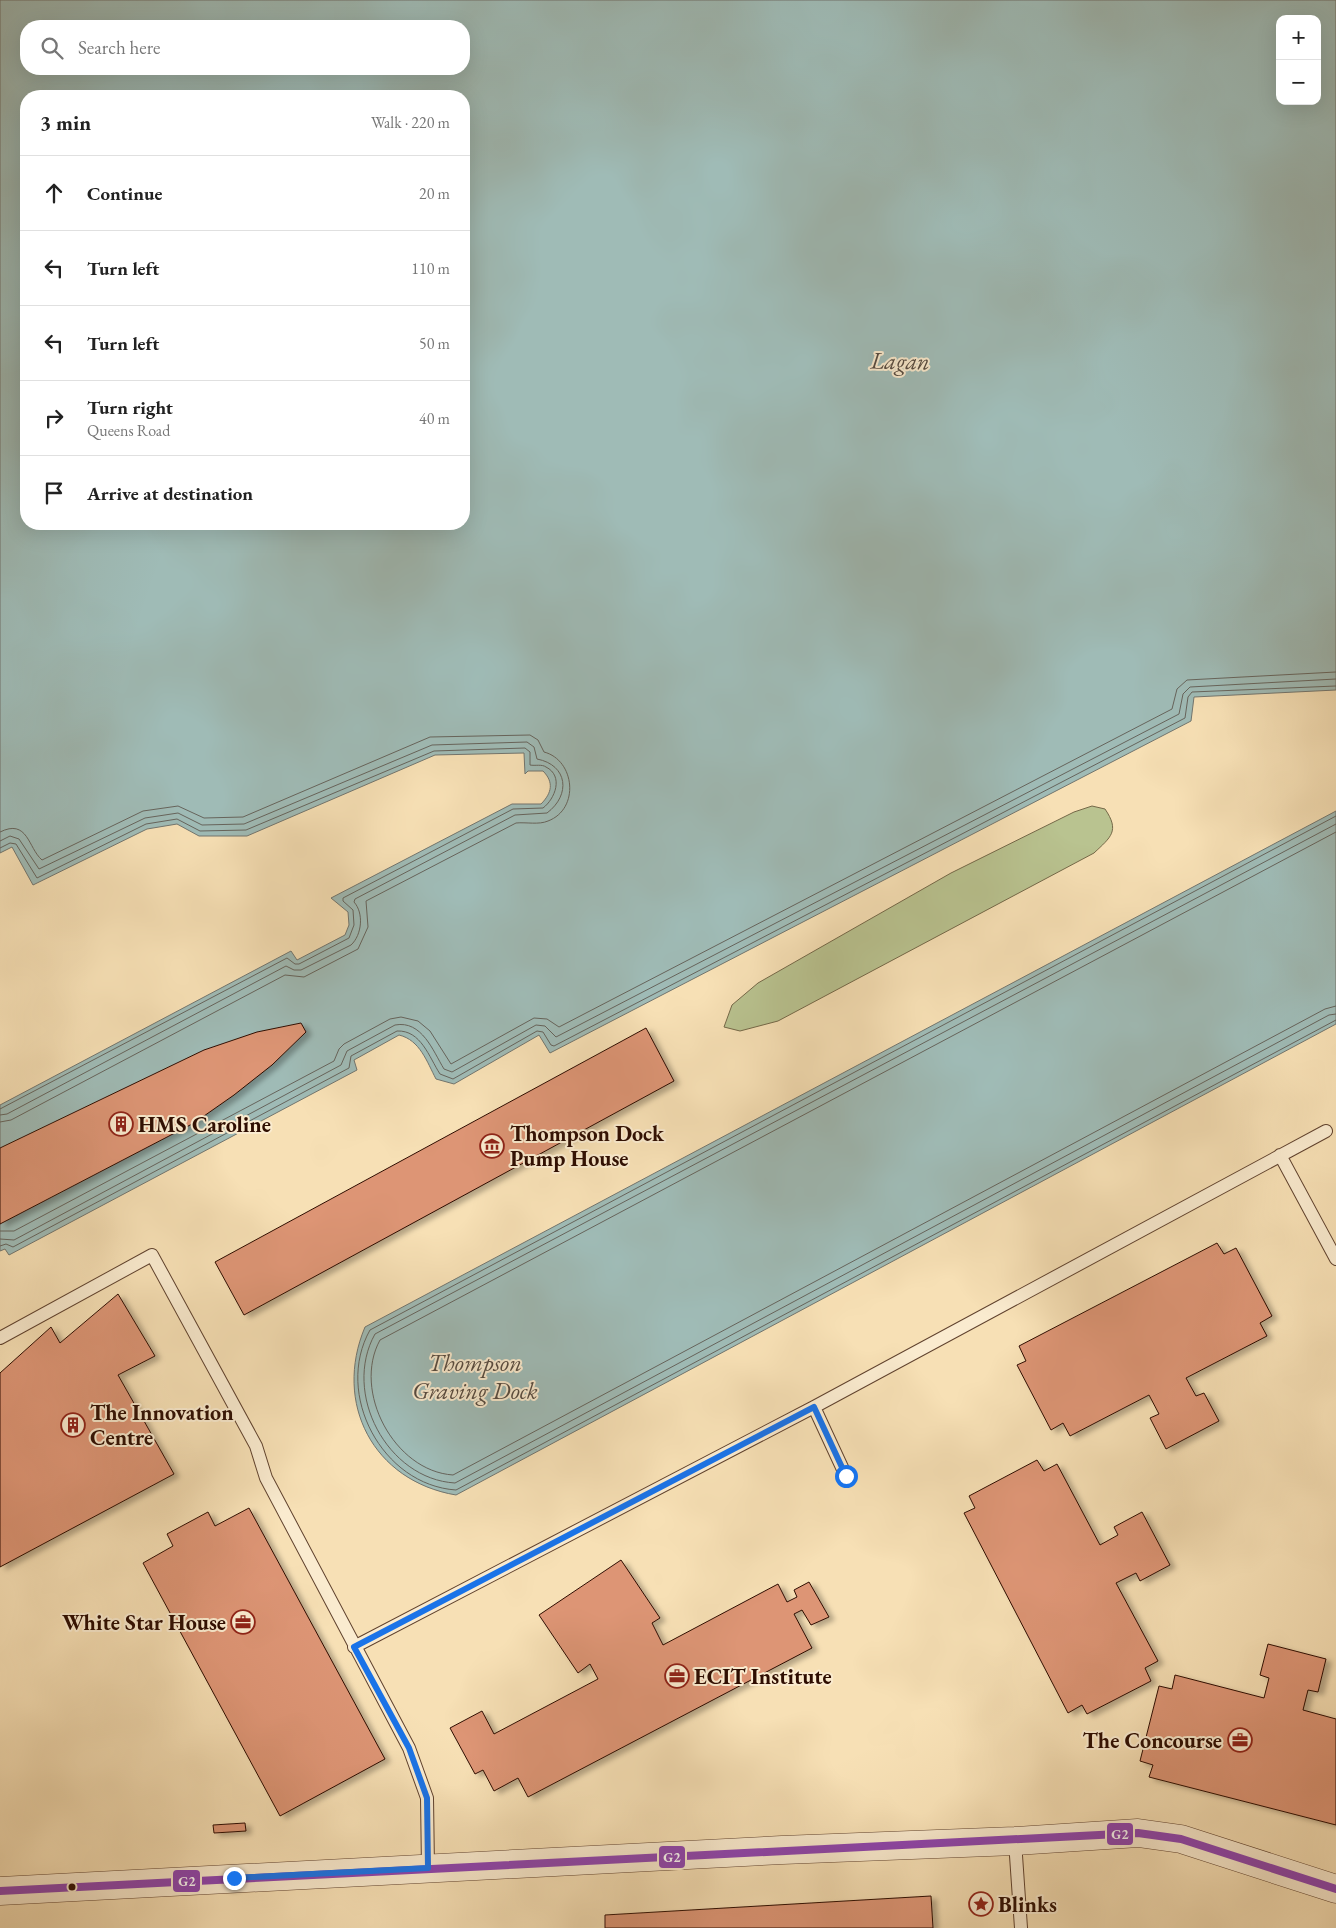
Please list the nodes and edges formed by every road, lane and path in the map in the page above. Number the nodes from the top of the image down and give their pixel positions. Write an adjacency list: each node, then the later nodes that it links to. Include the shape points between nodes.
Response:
1 (1326, 1131): 2 (lane)
2 (1280, 1155): 3 (lane); 5 (lane)
3 (1336, 1259)
4 (0, 1338): 7 (lane, via 152,1255 256,1446 266,1478)
5 (814, 1407): 6 (lane); 7 (lane)
6 (846, 1476)
7 (354, 1647): 9 (lane, via 409,1748 427,1798)
8 (1015, 1841): 9 (street); 10 (street, via 1138,1833 1181,1839); 12 (lane)
9 (428, 1868): 11 (street)
10 (1336, 1889)
11 (0, 1891)
12 (1020, 1928)

